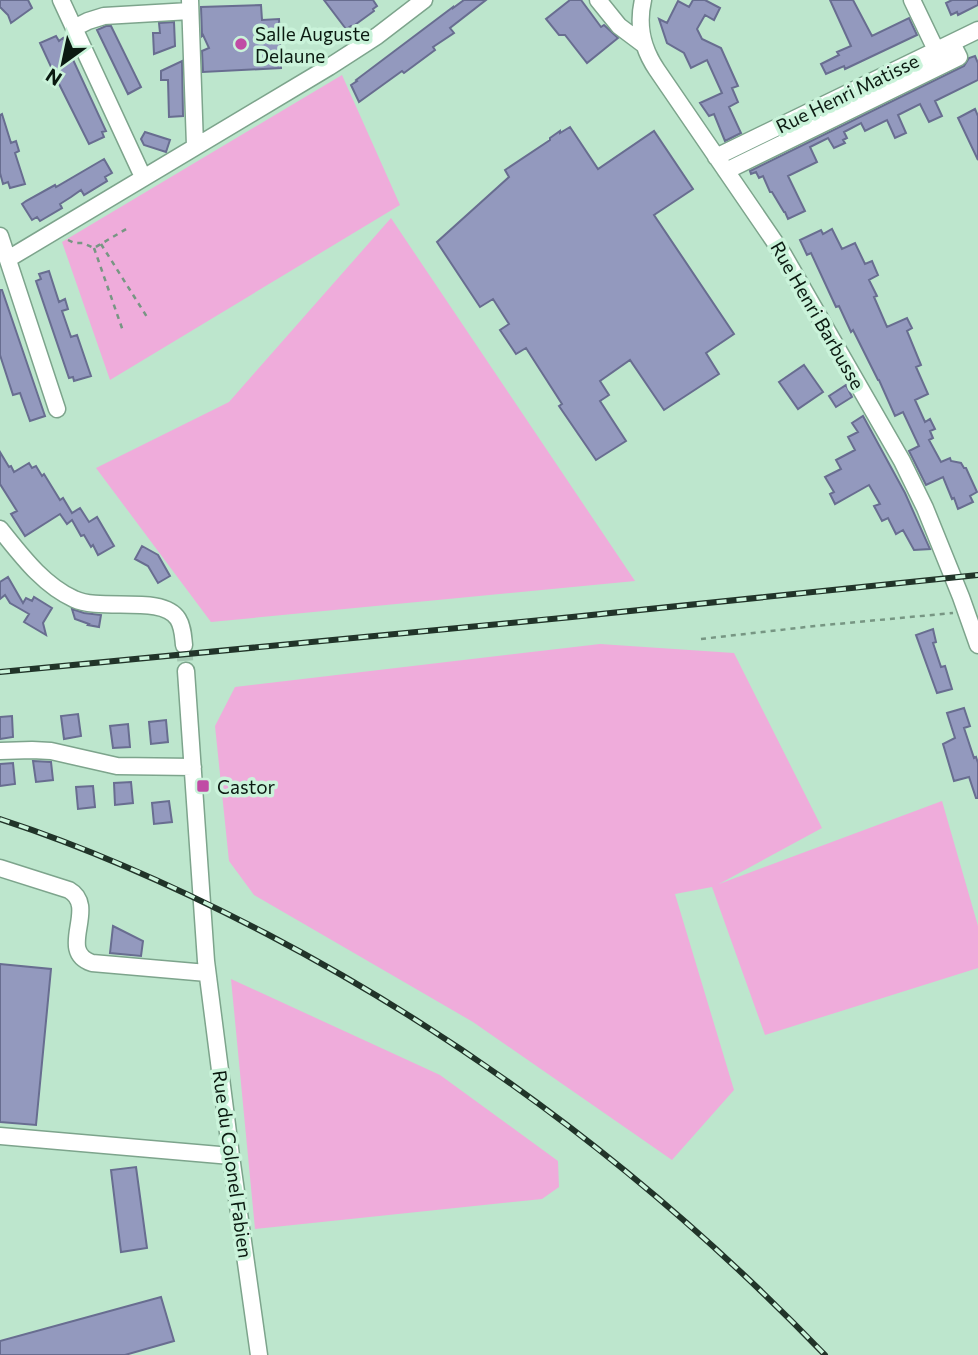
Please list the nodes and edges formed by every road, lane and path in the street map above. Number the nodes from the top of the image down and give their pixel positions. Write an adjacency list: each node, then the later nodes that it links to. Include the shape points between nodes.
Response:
1 (61, 0): 7 (street)
2 (598, 0): 10 (street, via 619,26)
3 (643, 0): 10 (street, Rue Henri Barbusse)
4 (912, 0): 11 (street)
5 (413, 3): 12 (street, via 377,36)
6 (190, 5): 7 (street, via 104,16); 12 (street)
7 (74, 28): 15 (street)
8 (978, 30): 9 (street, Rue Henri Matisse)
9 (952, 43): 11 (street, Rue Henri Matisse); 14 (street, via 959,57)
10 (643, 44): 13 (street, Rue Henri Barbusse)
11 (936, 50): 13 (street, Rue Henri Matisse)
12 (195, 146): 15 (street)
13 (716, 157): 14 (street, Rue Henri Barbusse)
14 (726, 171): 26 (street, Rue Henri Barbusse, via 783,254 902,460)
15 (143, 177): 16 (street)
16 (59, 228): 20 (path, via 69,242); 21 (street)
17 (128, 228): 19 (path)
18 (0, 236): 21 (street)
19 (101, 244): 20 (path); 22 (path)
20 (94, 248): 23 (path)
21 (8, 259): 24 (street)
22 (147, 317)
23 (123, 331)
24 (57, 409)
25 (0, 528): 28 (street, via 43,577 73,599 88,604 150,606 175,614)
26 (966, 612): 27 (path); 29 (street, Rue Henri Barbusse)
27 (701, 639)
28 (184, 645)
29 (978, 645)
30 (186, 671): 32 (street, Rue du Colonel Fabien)
31 (0, 751): 32 (street, via 51,751 117,766)
32 (193, 767): 34 (street, Rue du Colonel Fabien)
33 (0, 868): 34 (street, via 76,895 80,907 77,948 85,960)
34 (207, 973): 36 (street, Rue du Colonel Fabien)
35 (0, 1136): 36 (street)
36 (231, 1156): 37 (street, Rue du Colonel Fabien)
37 (260, 1355)

